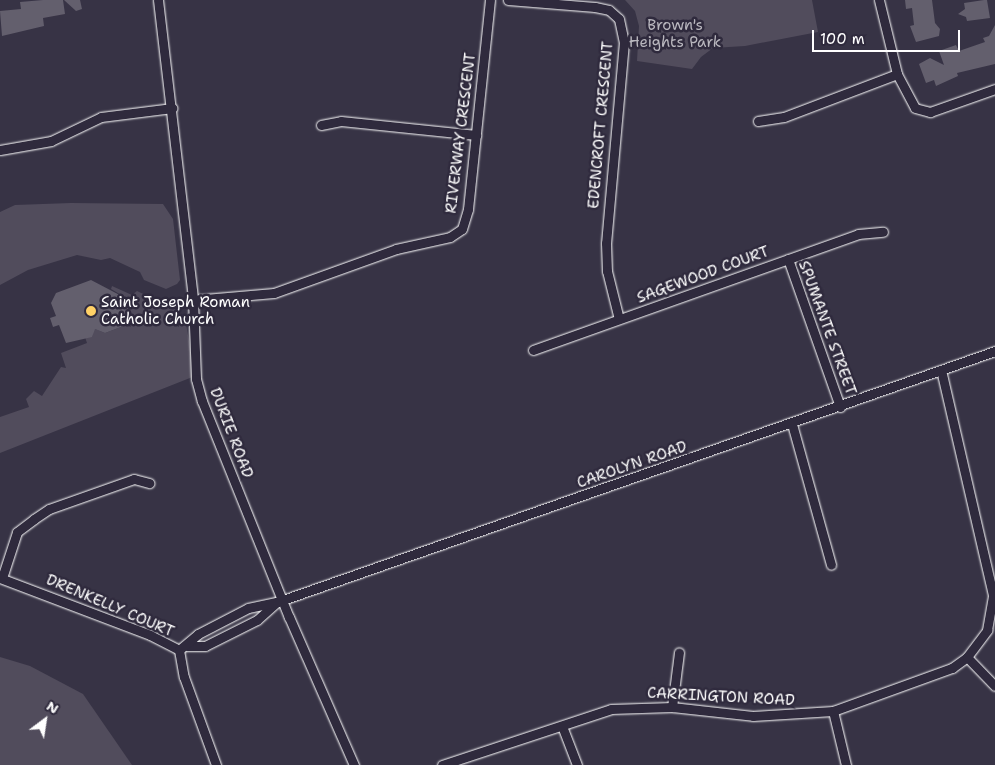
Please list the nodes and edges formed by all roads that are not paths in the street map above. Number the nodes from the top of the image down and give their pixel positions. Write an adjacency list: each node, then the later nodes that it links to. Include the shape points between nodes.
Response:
1 (158, 0): 7 (street, DURIE ROAD)
2 (490, 0): 10 (street, RIVERWAY CRESCENT)
3 (508, 0): 15 (street, EDENCROFT CRESCENT, via 595,6 609,10 620,19 624,42 606,242 607,271)
4 (879, 0): 5 (street)
5 (897, 74): 6 (street, via 912,105 926,112); 8 (street, via 784,117)
6 (995, 89)
7 (172, 108): 11 (street, via 101,117 50,141); 14 (street, DURIE ROAD)
8 (758, 121)
9 (321, 125): 10 (street, via 341,121)
10 (476, 134): 14 (street, RIVERWAY CRESCENT, via 468,209 462,229 450,237 396,249 274,293)
11 (0, 150)
12 (883, 232): 13 (street, SAGEWOOD COURT, via 858,234)
13 (788, 259): 15 (street, SAGEWOOD COURT); 19 (street, SPUMANTE STREET)
14 (193, 300): 24 (street, DURIE ROAD, via 196,379 202,401)
15 (619, 319): 16 (street, SAGEWOOD COURT)
16 (533, 350)
17 (995, 351): 18 (street, CAROLYN ROAD)
18 (941, 370): 19 (street, CAROLYN ROAD); 28 (street, CARRINGTON ROAD, via 993,595 987,630)
19 (840, 407): 20 (street, CAROLYN ROAD)
20 (792, 424): 22 (street); 24 (street, CAROLYN ROAD)
21 (149, 484): 23 (street, via 134,479 50,509 34,519 17,532)
22 (831, 565)
23 (1, 578): 26 (street, DRENKELLY COURT, via 150,635)
24 (280, 601): 25 (street, CAROLYN ROAD, via 248,608 198,634); 25 (street, CAROLYN ROAD, via 257,620 205,646); 34 (street, DURIE ROAD)
25 (187, 646): 26 (street, CAROLYN ROAD)
26 (178, 650): 33 (street, DRENKELLY COURT, via 184,677)
27 (679, 652): 30 (street)
28 (967, 657): 29 (street); 31 (street, CARRINGTON ROAD, via 952,668)
29 (995, 686)
30 (672, 707): 31 (street, CARRINGTON ROAD, via 753,716); 32 (street, CARRINGTON ROAD, via 611,709)
31 (833, 711): 37 (street)
32 (562, 726): 35 (street, CARRINGTON ROAD); 36 (street)
33 (216, 765)
34 (354, 765)
35 (442, 765)
36 (577, 765)
37 (846, 765)

